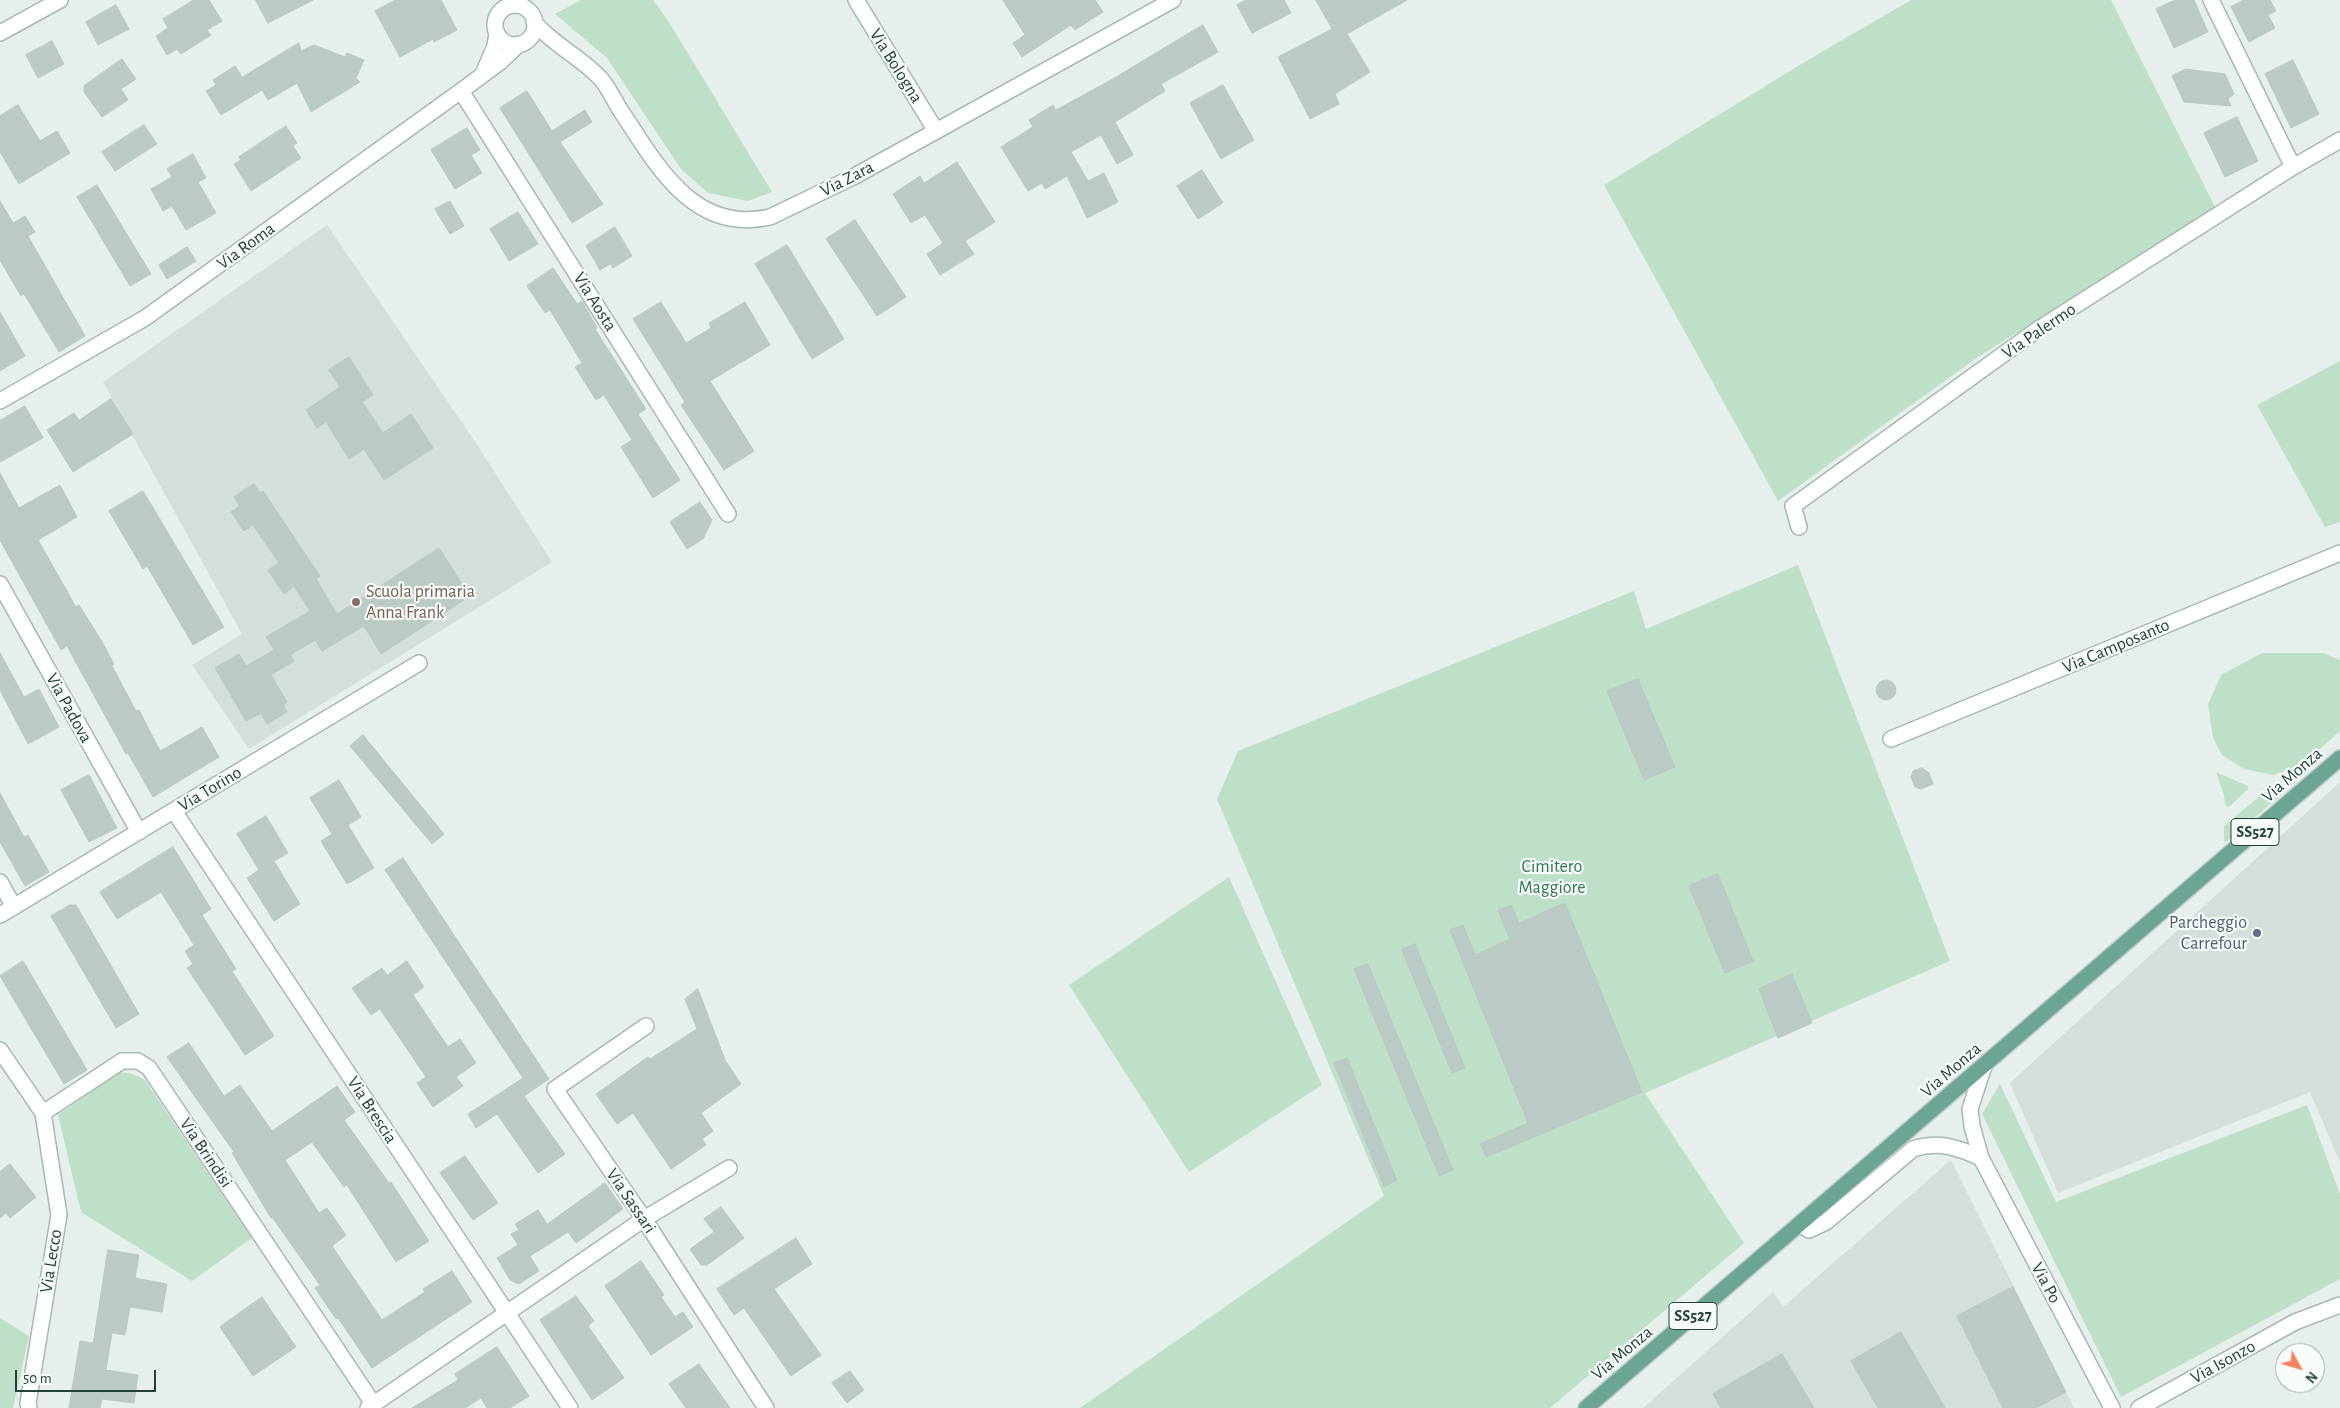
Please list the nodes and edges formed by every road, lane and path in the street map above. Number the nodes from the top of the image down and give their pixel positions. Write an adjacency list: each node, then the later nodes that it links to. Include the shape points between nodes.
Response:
1 (60, 0): 7 (street)
2 (856, 0): 13 (street, Via Bologna)
3 (2211, 0): 15 (street)
4 (1167, 2): 13 (street, Via Zara)
5 (508, 3): 6 (street); 8 (street, via 498,14)
6 (529, 11): 9 (street, via 533,33); 10 (street, Via Zara)
7 (0, 33)
8 (497, 33): 9 (street, via 508,44); 11 (street, Via Roma)
9 (523, 43): 10 (street, Via Zara); 11 (street, Via Roma)
10 (562, 48): 13 (street, Via Zara, via 601,80 673,185 695,203 726,218 757,220 770,217 853,177)
11 (482, 75): 12 (street, Via Roma)
12 (461, 91): 16 (street, Via Roma, via 145,318); 17 (street, Via Aosta)
13 (936, 131)
14 (2340, 140): 15 (street, Via Palermo)
15 (2293, 167): 18 (street, Via Palermo, via 2037,330 1793,506)
16 (0, 401)
17 (728, 514)
18 (1799, 527)
19 (2340, 552): 22 (street, Via Camposanto)
20 (0, 584): 25 (street, Via Padova)
21 (419, 663): 24 (street, Via Torino)
22 (1891, 739)
23 (2340, 758): 31 (main road, Via Monza / SS527)
24 (174, 810): 25 (street, Via Torino); 38 (street, Via Brescia)
25 (138, 832): 27 (street, Via Torino)
26 (0, 882): 27 (street)
27 (14, 906): 28 (street, Via Torino)
28 (0, 915)
29 (646, 1026): 35 (street, Via Sassari, via 555,1089)
30 (0, 1050): 32 (street)
31 (1984, 1066): 33 (street, Via Po, via 1970,1110); 36 (main road, Via Monza / SS527)
32 (43, 1114): 39 (street, Via Brindisi, via 122,1061 138,1061 149,1068); 40 (street, Via Lecco, via 58,1215)
33 (1981, 1158): 36 (street, via 1946,1145 1913,1150 1826,1222 1809,1230); 44 (street, Via Po)
34 (729, 1168): 35 (street)
35 (644, 1219): 38 (street); 42 (street, Via Sassari)
36 (1801, 1225): 43 (main road, Via Monza / SS527)
37 (2338, 1305): 45 (street, Via Isonzo, via 2296,1322)
38 (506, 1313): 39 (street); 41 (street, Via Brescia)
39 (371, 1406)
40 (29, 1408)
41 (570, 1408)
42 (766, 1408)
43 (1586, 1408)
44 (2112, 1408)
45 (2140, 1408)

